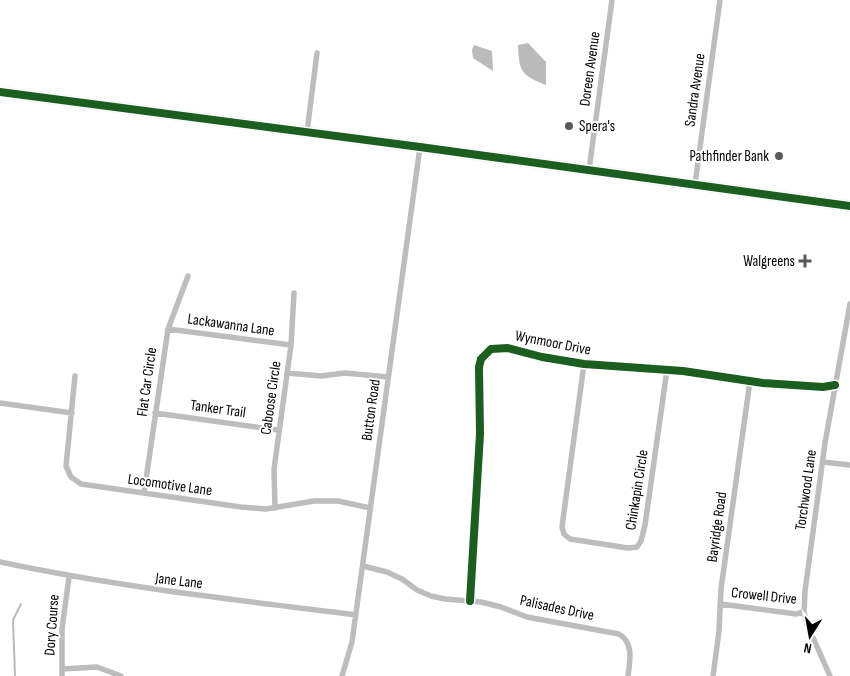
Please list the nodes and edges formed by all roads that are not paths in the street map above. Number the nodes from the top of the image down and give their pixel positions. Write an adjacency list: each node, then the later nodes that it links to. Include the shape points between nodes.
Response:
1 (612, 0): 7 (street, Doreen Avenue)
2 (720, 0): 8 (street, Sandra Avenue)
3 (317, 53): 5 (street)
4 (0, 92): 5 (main road)
5 (306, 132): 6 (main road)
6 (420, 147): 7 (main road); 19 (street, Button Road)
7 (589, 170): 8 (main road)
8 (695, 184): 9 (main road)
9 (850, 206)
10 (188, 276): 13 (street, Flat Car Circle)
11 (294, 293): 14 (street, Caboose Circle)
12 (850, 304): 21 (street, Torchwood Lane)
13 (168, 329): 14 (street, Lackawanna Lane); 24 (street, Flat Car Circle)
14 (291, 346): 17 (street, Caboose Circle)
15 (584, 364): 16 (street, Wynmoor Drive); 16 (street, Chinkapin Circle, via 562,527 570,539 628,548 637,546 641,541 646,525); 34 (street, Wynmoor Drive, via 508,348 491,349 482,359)
16 (668, 370): 20 (street, Wynmoor Drive)
17 (287, 374): 19 (street, via 321,376 346,373); 25 (street, Caboose Circle)
18 (75, 376): 23 (street, Locomotive Lane)
19 (388, 377): 30 (street, Button Road)
20 (750, 381): 21 (street, Wynmoor Drive); 35 (street, Bayridge Road)
21 (835, 385): 26 (street, Torchwood Lane)
22 (0, 404): 23 (street)
23 (72, 413): 28 (street, Locomotive Lane, via 66,466 71,477 81,484)
24 (155, 413): 25 (street, Tanker Trail); 28 (street, Flat Car Circle)
25 (278, 430): 29 (street, Caboose Circle)
26 (823, 462): 27 (street); 36 (street, Torchwood Lane)
27 (850, 465)
28 (144, 494): 29 (street, Locomotive Lane, via 241,507)
29 (275, 508): 30 (street, Locomotive Lane, via 314,501 338,501)
30 (370, 508): 32 (street, Button Road)
31 (0, 562): 33 (street, Jane Lane)
32 (363, 566): 34 (street, Palisades Drive, via 402,579 431,596); 37 (street, Button Road)
33 (69, 577): 37 (street, Jane Lane); 38 (street, Dory Course, via 62,629)
34 (470, 601): 42 (street, Palisades Drive, via 501,607 527,617 619,634 627,641 630,651)
35 (721, 604): 36 (street, Crowell Drive, via 796,614); 43 (street, Bayridge Road)
36 (804, 612): 44 (street, Torchwood Lane)
37 (356, 615): 41 (street, Button Road)
38 (62, 669): 39 (street, Dory Course); 40 (street, via 97,667)
39 (62, 676)
40 (121, 676)
41 (342, 676)
42 (628, 676)
43 (714, 676)
44 (830, 676)

